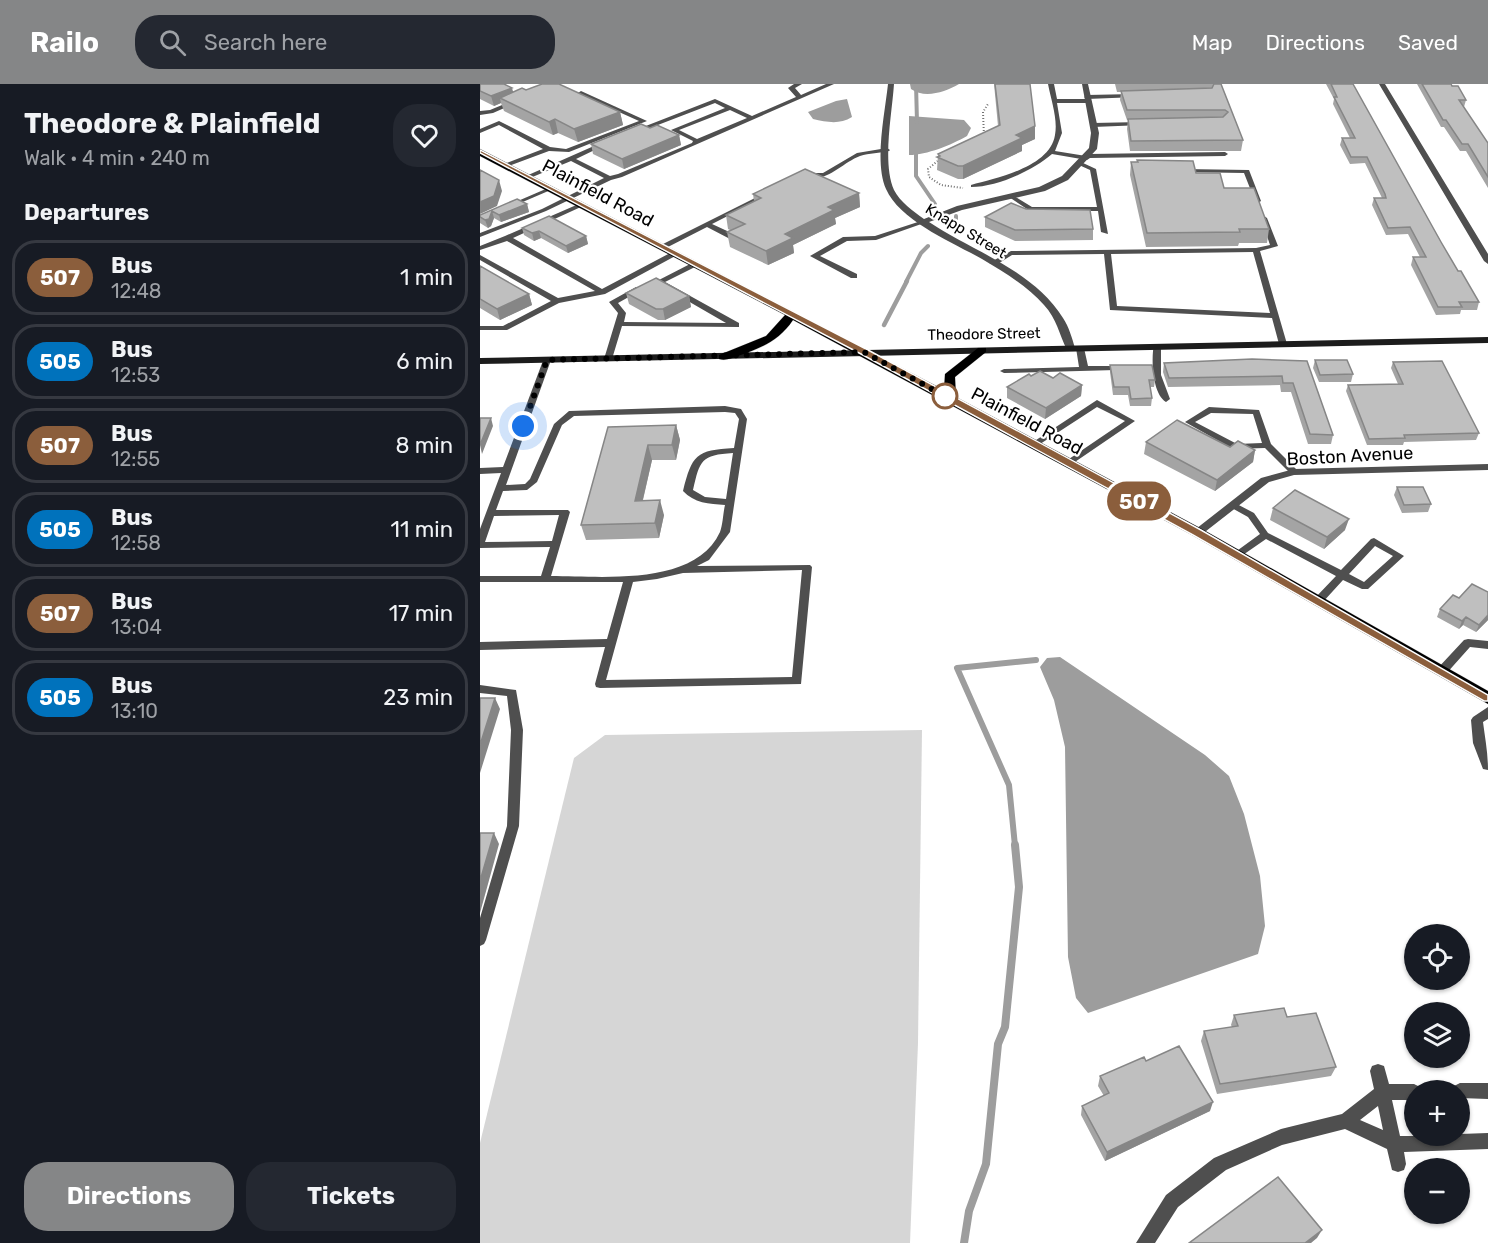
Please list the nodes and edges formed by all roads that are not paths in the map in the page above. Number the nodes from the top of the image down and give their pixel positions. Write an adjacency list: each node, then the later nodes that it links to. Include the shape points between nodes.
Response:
1 (799, 84): 9 (lane, via 791,88)
2 (831, 84): 9 (lane)
3 (891, 84): 21 (street, Knapp Street)
4 (1051, 84): 12 (lane)
5 (1085, 84): 11 (street)
6 (1382, 84): 52 (street)
7 (581, 93): 20 (lane, via 644,120 567,151)
8 (1143, 96): 11 (lane)
9 (800, 97): 15 (lane)
10 (525, 98): 14 (lane)
11 (1088, 98): 12 (lane); 16 (street)
12 (1054, 101): 23 (lane, via 1061,132)
13 (730, 108): 15 (lane); 19 (lane, via 674,130); 25 (lane, via 715,101)
14 (480, 113)
15 (752, 118): 19 (lane)
16 (1093, 124): 17 (lane); 26 (street, via 1093,149)
17 (1152, 124)
18 (480, 130): 20 (lane, via 499,123)
19 (697, 141): 30 (lane)
20 (549, 149): 27 (lane)
21 (887, 150): 31 (lane, via 859,154 824,175); 40 (street, Knapp Street, via 889,188 901,205)
22 (480, 152): 27 (main road, Plainfield Road)
23 (1051, 152): 26 (lane); 32 (lane, via 1017,175)
24 (1225, 154): 26 (lane)
25 (571, 159): 29 (lane); 30 (lane)
26 (1086, 160): 36 (street, via 1065,178); 38 (lane, via 1093,169)
27 (506, 165): 29 (main road, Plainfield Road)
28 (1176, 171): 48 (lane, via 1247,171 1274,246)
29 (528, 177): 33 (main road, Plainfield Road)
30 (609, 178): 35 (lane)
31 (797, 179)
32 (970, 187)
33 (550, 189): 35 (main road, Plainfield Road); 39 (lane)
34 (777, 189): 41 (lane)
35 (566, 197): 37 (main road, Plainfield Road); 43 (lane)
36 (1012, 197): 38 (lane, via 1030,208); 40 (street, via 960,208)
37 (581, 205): 44 (lane); 46 (main road, Plainfield Road)
38 (1101, 209): 42 (lane)
39 (500, 210)
40 (923, 222): 53 (street, Knapp Street); 55 (lane, via 876,238 846,239 813,256)
41 (707, 224): 45 (lane); 46 (lane)
42 (1105, 232)
43 (480, 235)
44 (508, 238): 47 (lane); 57 (lane)
45 (735, 238)
46 (661, 247): 50 (main road, Plainfield Road)
47 (480, 248)
48 (1256, 250): 49 (lane); 60 (lane)
49 (1107, 252): 53 (lane, via 1011,253); 60 (lane, via 1113,308)
50 (675, 254): 54 (main road, Plainfield Road); 57 (lane)
51 (480, 256): 58 (lane)
52 (1488, 261)
53 (993, 263): 66 (street, Knapp Street, via 1043,300 1060,319)
54 (695, 265): 56 (lane); 59 (main road, Plainfield Road)
55 (854, 276)
56 (658, 282): 61 (lane, via 613,302 622,313); 61 (lane, via 736,325)
57 (602, 292): 58 (lane)
58 (557, 301): 62 (lane, via 504,328)
59 (791, 315): 68 (main road, Plainfield Road); 69 (main road, via 770,341)
60 (1275, 316): 64 (lane)
61 (619, 324): 70 (lane)
62 (480, 328)
63 (1488, 340): 64 (main road, Theodore Street)
64 (1283, 344): 65 (main road, Theodore Street)
65 (1157, 346): 66 (main road, Theodore Street); 77 (lane, via 1157,375)
66 (1075, 348): 67 (main road, Theodore Street); 74 (lane)
67 (982, 350): 68 (main road, Theodore Street); 76 (main road, via 949,376)
68 (864, 352): 69 (main road, Theodore Street); 76 (main road, Plainfield Road)
69 (723, 357): 70 (main road, Theodore Street)
70 (608, 359): 71 (main road, Theodore Street)
71 (547, 360): 72 (main road, Theodore Street); 83 (lane)
72 (480, 362)
73 (1116, 368): 74 (lane)
74 (1084, 369): 75 (lane)
75 (1004, 371)
76 (950, 399): 78 (main road, Plainfield Road)
77 (1166, 399)
78 (1034, 444): 81 (main road, Plainfield Road); 81 (lane, via 1097,403 1131,421)
79 (1267, 445): 79 (lane, via 1256,412 1209,410 1189,422 1236,447); 85 (lane)
80 (738, 450): 86 (lane, via 743,419 738,411 572,413 558,424 534,480 527,487); 87 (lane); 87 (lane, via 701,456 695,463 688,490 705,501)
81 (1069, 463): 90 (main road, Plainfield Road)
82 (1488, 467): 85 (street, Boston Avenue)
83 (506, 470): 84 (lane); 86 (lane)
84 (480, 471)
85 (1294, 472): 88 (street, Boston Avenue, via 1265,480)
86 (500, 488): 89 (lane)
87 (730, 502): 95 (lane, via 725,532 706,558)
88 (1233, 505): 90 (street, Boston Avenue); 91 (lane, via 1251,515)
89 (491, 513): 92 (lane); 93 (lane, via 565,512)
90 (1197, 532): 94 (main road, Plainfield Road)
91 (1265, 535): 94 (lane); 96 (lane)
92 (480, 544): 93 (lane)
93 (556, 544): 98 (lane)
94 (1237, 555): 100 (main road, Plainfield Road)
95 (683, 570): 99 (lane); 101 (lane, via 807,567 797,681 600,684)
96 (1341, 576): 96 (lane, via 1365,587 1400,556 1374,541); 100 (lane)
97 (480, 579): 98 (lane)
98 (545, 579): 99 (lane)
99 (628, 579): 101 (lane)
100 (1318, 601): 104 (main road, Plainfield Road)
101 (611, 643): 103 (lane)
102 (1488, 645): 104 (lane, via 1468,643)
103 (480, 646)
104 (1441, 672): 106 (main road, Plainfield Road)
105 (480, 689): 109 (lane, via 512,693 517,730 513,826)
106 (1488, 698)
107 (1488, 712): 108 (street, via 1477,720 1479,743)
108 (1488, 765)
109 (480, 939)
110 (1378, 1071): 113 (street)
111 (1470, 1091): 112 (street)
112 (1488, 1091)
113 (1383, 1092): 114 (street); 115 (street); 117 (street)
114 (1404, 1092)
115 (1346, 1121): 117 (street); 119 (street, via 1281,1137 1220,1164 1172,1201)
116 (1488, 1141): 117 (street)
117 (1393, 1144): 118 (street)
118 (1398, 1164)
119 (1145, 1243)

